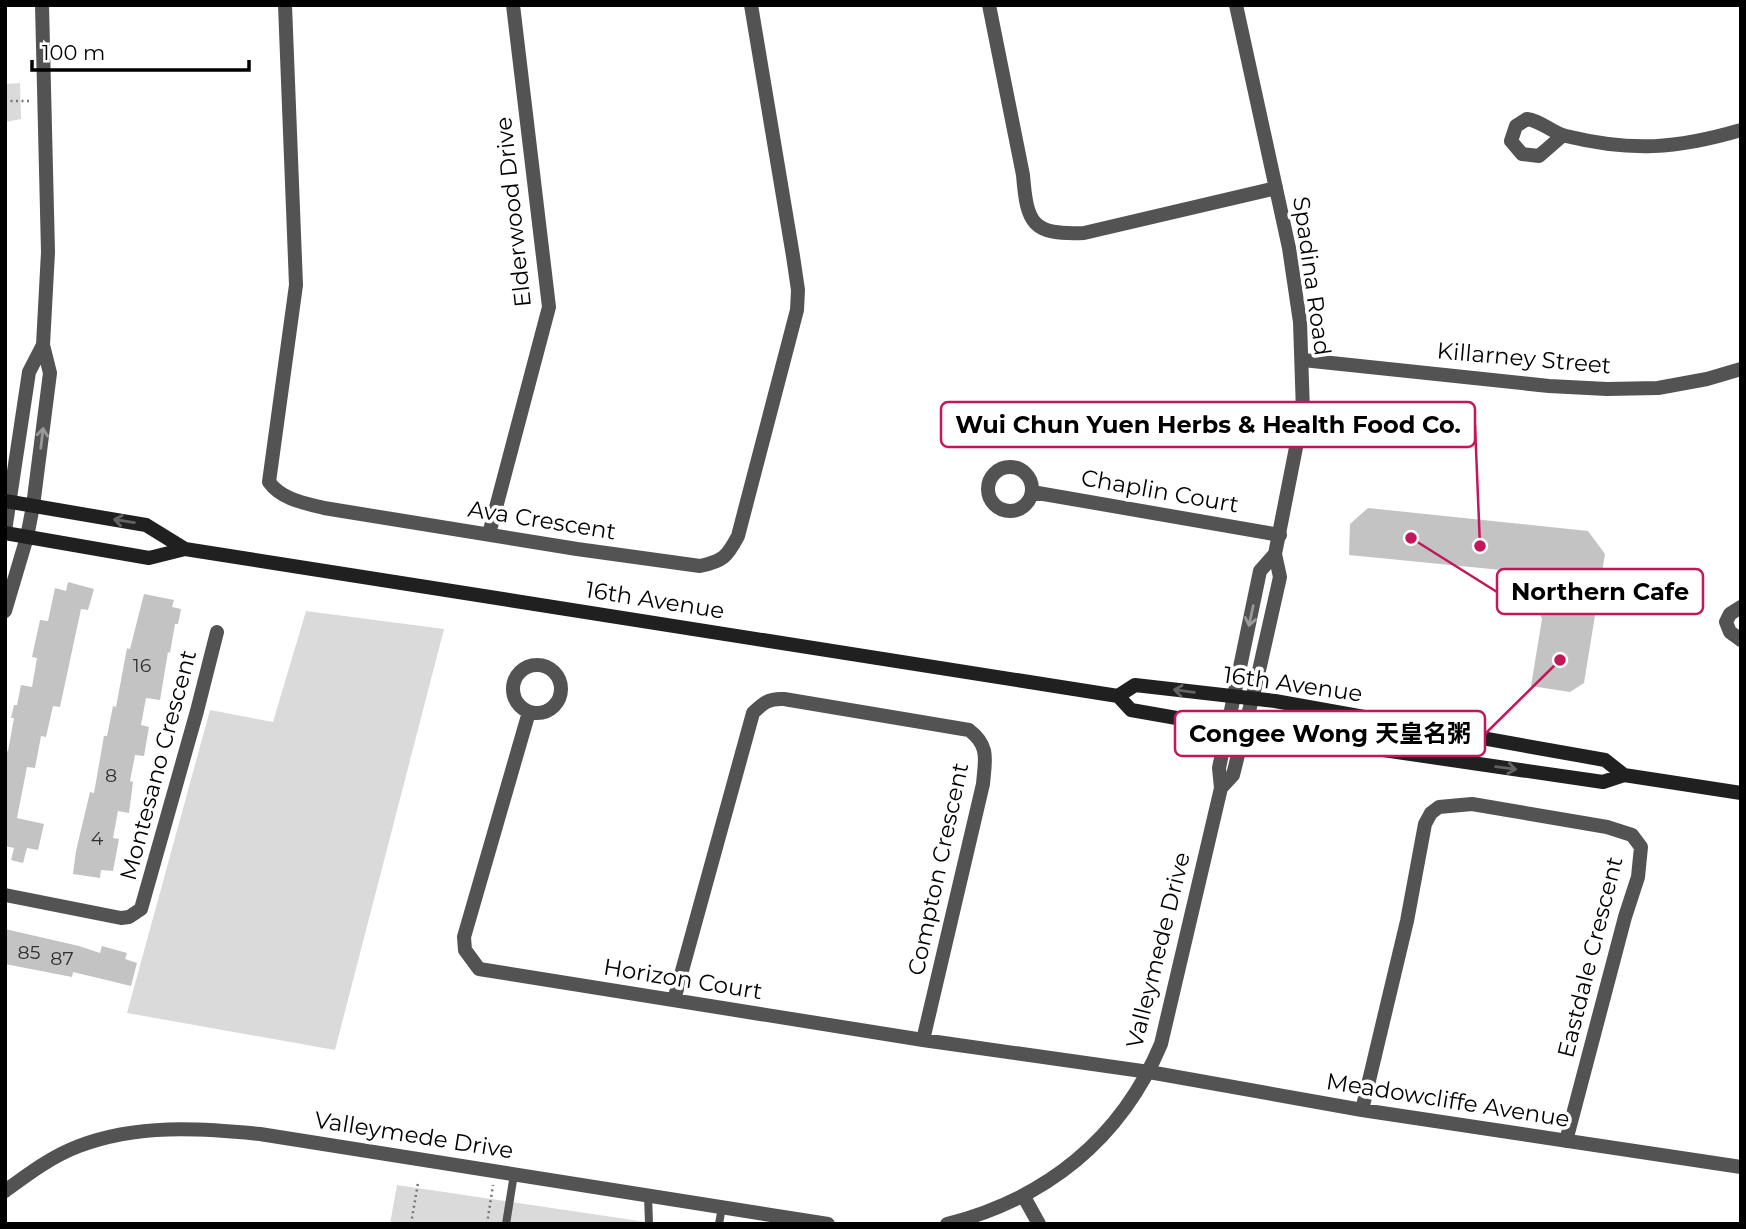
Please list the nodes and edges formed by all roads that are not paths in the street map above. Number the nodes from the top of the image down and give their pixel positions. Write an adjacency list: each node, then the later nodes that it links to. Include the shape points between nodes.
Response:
1 (42, 5): 10 (street, via 48,252)
2 (285, 5): 17 (street, Ava Crescent, via 296,285 268,482 288,497 324,508)
3 (513, 5): 17 (street, Elderwood Drive, via 549,307)
4 (751, 5): 17 (street, Ava Crescent, via 793,256 797,310 738,536 729,554 700,566)
5 (989, 5): 9 (street, via 1026,204 1030,218 1040,228 1061,234 1084,233)
6 (1236, 5): 9 (street, Spadina Road)
7 (1741, 130): 8 (street, via 1667,146 1634,147)
8 (1562, 136)
9 (1276, 188): 11 (street, Spadina Road)
10 (43, 345): 14 (street, via 29,372); 15 (street, one-way to 10, via 50,373)
11 (1303, 360): 12 (street, Killarney Street, via 1606,389 1658,388); 18 (street, Spadina Road, via 1303,412)
12 (1741, 369)
13 (1032, 492): 18 (street, Chaplin Court)
14 (8, 501): 15 (main road, 16th Avenue); 16 (street)
15 (33, 506): 19 (street); 20 (main road, 16th Avenue, one-way to 15, via 146,525)
16 (5, 532): 19 (main road, 16th Avenue)
17 (489, 534)
18 (1280, 535): 21 (street, Spadina Road)
19 (27, 537): 20 (main road, 16th Avenue, via 149,558); 23 (street)
20 (185, 549): 26 (main road, 16th Avenue)
21 (1275, 554): 27 (street, Spadina Road, one-way to 27, via 1260,570); 28 (street, Spadina Road, via 1280,577)
22 (1741, 607): 25 (street, via 1726,622)
23 (5, 611)
24 (217, 632): 35 (street, Montesano Crescent, via 141,909 121,918)
25 (1741, 640)
26 (1118, 696): 27 (main road, 16th Avenue, one-way to 26, via 1135,685); 30 (main road, 16th Avenue, via 1130,710)
27 (1234, 697): 28 (main road, 16th Avenue); 30 (street, Spadina Road)
28 (1252, 699): 31 (street, Spadina Road); 32 (main road, 16th Avenue, via 1605,760)
29 (529, 712): 36 (street, Horizon Court, via 471,909 465,950 479,969)
30 (1227, 726): 31 (main road, 16th Avenue); 33 (street, Valleymede Drive, via 1219,768)
31 (1245, 730): 32 (main road, 16th Avenue, one-way to 32, via 1603,782); 33 (street, Valleymede Drive, via 1233,775)
32 (1624, 775): 34 (main road, 16th Avenue)
33 (1221, 788): 38 (street, Valleymede Drive, via 1161,1044)
34 (1741, 793)
35 (5, 895)
36 (674, 1000): 37 (street, Horizon Court); 37 (street, Compton Crescent, via 752,713 772,698 784,699 969,730 979,738 986,754 983,784)
37 (923, 1040): 38 (street, Horizon Court)
38 (1149, 1072): 39 (street, Meadowcliffe Avenue); 45 (street, Valleymede Drive, via 1132,1100 1075,1164)
39 (1362, 1110): 40 (street, Meadowcliffe Avenue); 40 (street, Eastdale Crescent, via 1408,921 1425,824 1439,807 1472,804 1607,827 1632,835 1641,847 1638,877)
40 (1566, 1142): 41 (street, Meadowcliffe Avenue)
41 (1741, 1167)
42 (514, 1174): 43 (street, Valleymede Drive, via 260,1134 168,1128 78,1146); 44 (street, Valleymede Drive); 47 (lane)
43 (5, 1191)
44 (648, 1195): 46 (street, Valleymede Drive); 48 (lane)
45 (1024, 1197): 51 (street, Valleymede Drive); 52 (street)
46 (722, 1207): 49 (lane); 50 (street, Valleymede Drive)
47 (506, 1224)
48 (649, 1224)
49 (719, 1224)
50 (828, 1224)
51 (947, 1224)
52 (1040, 1224)

